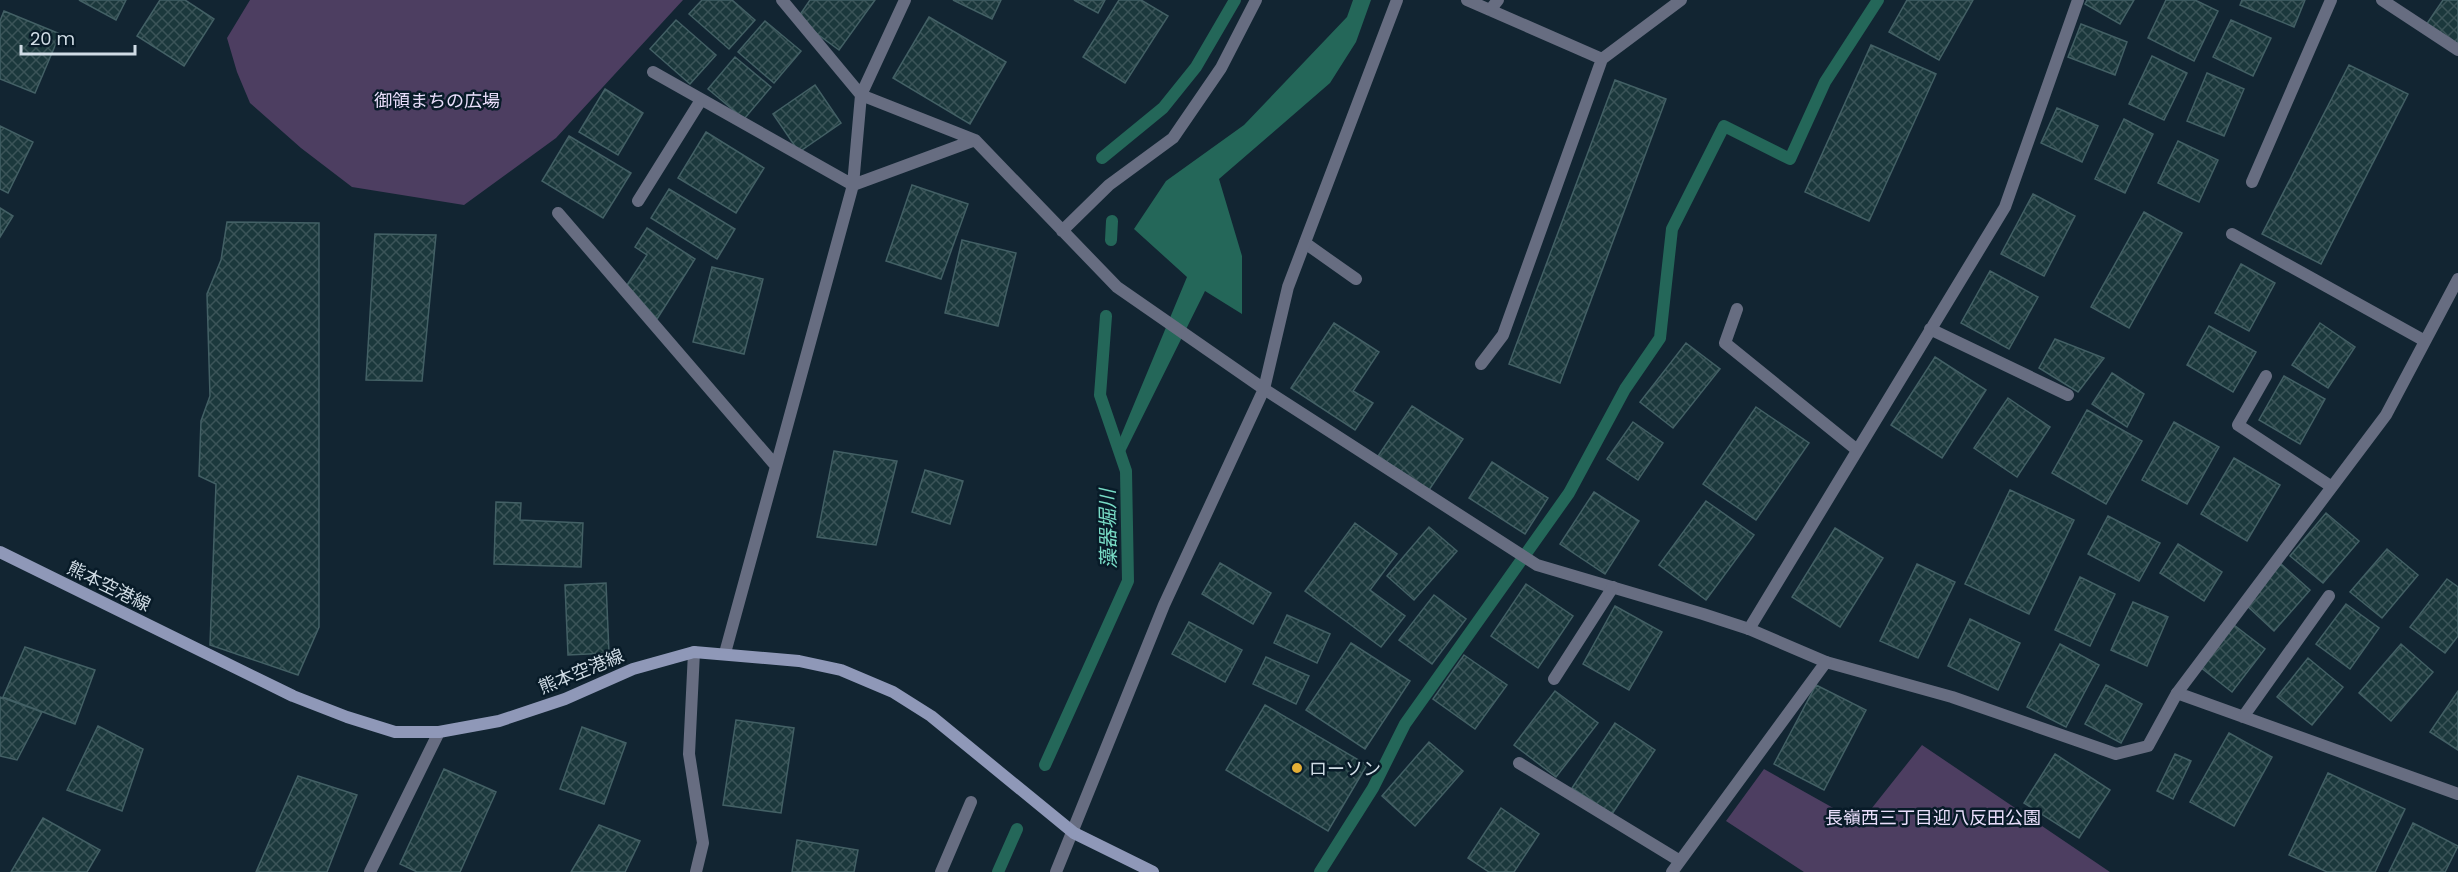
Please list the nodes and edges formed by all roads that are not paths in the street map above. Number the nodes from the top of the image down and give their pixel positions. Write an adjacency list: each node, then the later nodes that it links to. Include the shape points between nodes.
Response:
1 (782, 0): 14 (street)
2 (905, 0): 14 (street)
3 (1256, 0): 21 (street, via 1221,68 1173,138 1109,185)
4 (1397, 0): 23 (street)
5 (1467, 0): 10 (street)
6 (1681, 0): 12 (street)
7 (2078, 0): 27 (street, via 2005,207)
8 (2331, 0): 17 (street)
9 (2382, 0): 11 (street)
10 (1494, 5): 12 (street)
11 (2458, 50)
12 (1602, 59): 29 (street, via 1503,335)
13 (653, 72): 15 (street)
14 (861, 95): 16 (street); 18 (street)
15 (702, 100): 18 (street); 19 (street)
16 (975, 140): 18 (street); 21 (street)
17 (2252, 182)
18 (853, 185): 34 (street)
19 (638, 201)
20 (558, 213): 34 (street)
21 (1062, 231): 31 (street, via 1117,287)
22 (2232, 234): 28 (street)
23 (1305, 243): 24 (street); 31 (street, via 1288,287)
24 (1356, 279)
25 (2458, 279): 28 (street)
26 (1737, 309): 33 (street, via 1725,342)
27 (1930, 329): 32 (street); 33 (street)
28 (2425, 341): 35 (street, via 2386,415)
29 (1481, 364)
30 (2266, 376): 35 (street, via 2238,425)
31 (1264, 389): 37 (street, via 1538,565); 50 (street, via 1164,605)
32 (2067, 395)
33 (1857, 450): 39 (street)
34 (776, 466): 41 (street)
35 (2332, 487): 44 (street)
36 (0, 552): 46 (main road, 熊本空港線, via 293,696 395,732)
37 (1613, 587): 39 (street); 43 (street)
38 (2329, 596): 45 (street)
39 (1749, 630): 42 (street)
40 (694, 652): 41 (main road, 熊本空港線); 46 (main road, 熊本空港線, via 633,669 565,699 499,721); 53 (street, via 689,754 703,843)
41 (725, 653): 50 (main road, 熊本空港線, via 841,670 893,693 931,716)
42 (1826, 662): 44 (street, via 1952,697 2116,754 2148,746); 51 (street)
43 (1554, 679)
44 (2177, 693): 45 (street)
45 (2243, 717): 48 (street)
46 (439, 732): 52 (street)
47 (1519, 763): 51 (street)
48 (2458, 794)
49 (971, 802): 54 (street)
50 (1074, 833): 55 (street); 56 (main road, 熊本空港線)
51 (1676, 867)
52 (370, 872)
53 (696, 872)
54 (941, 872)
55 (1056, 872)
56 (1153, 872)

